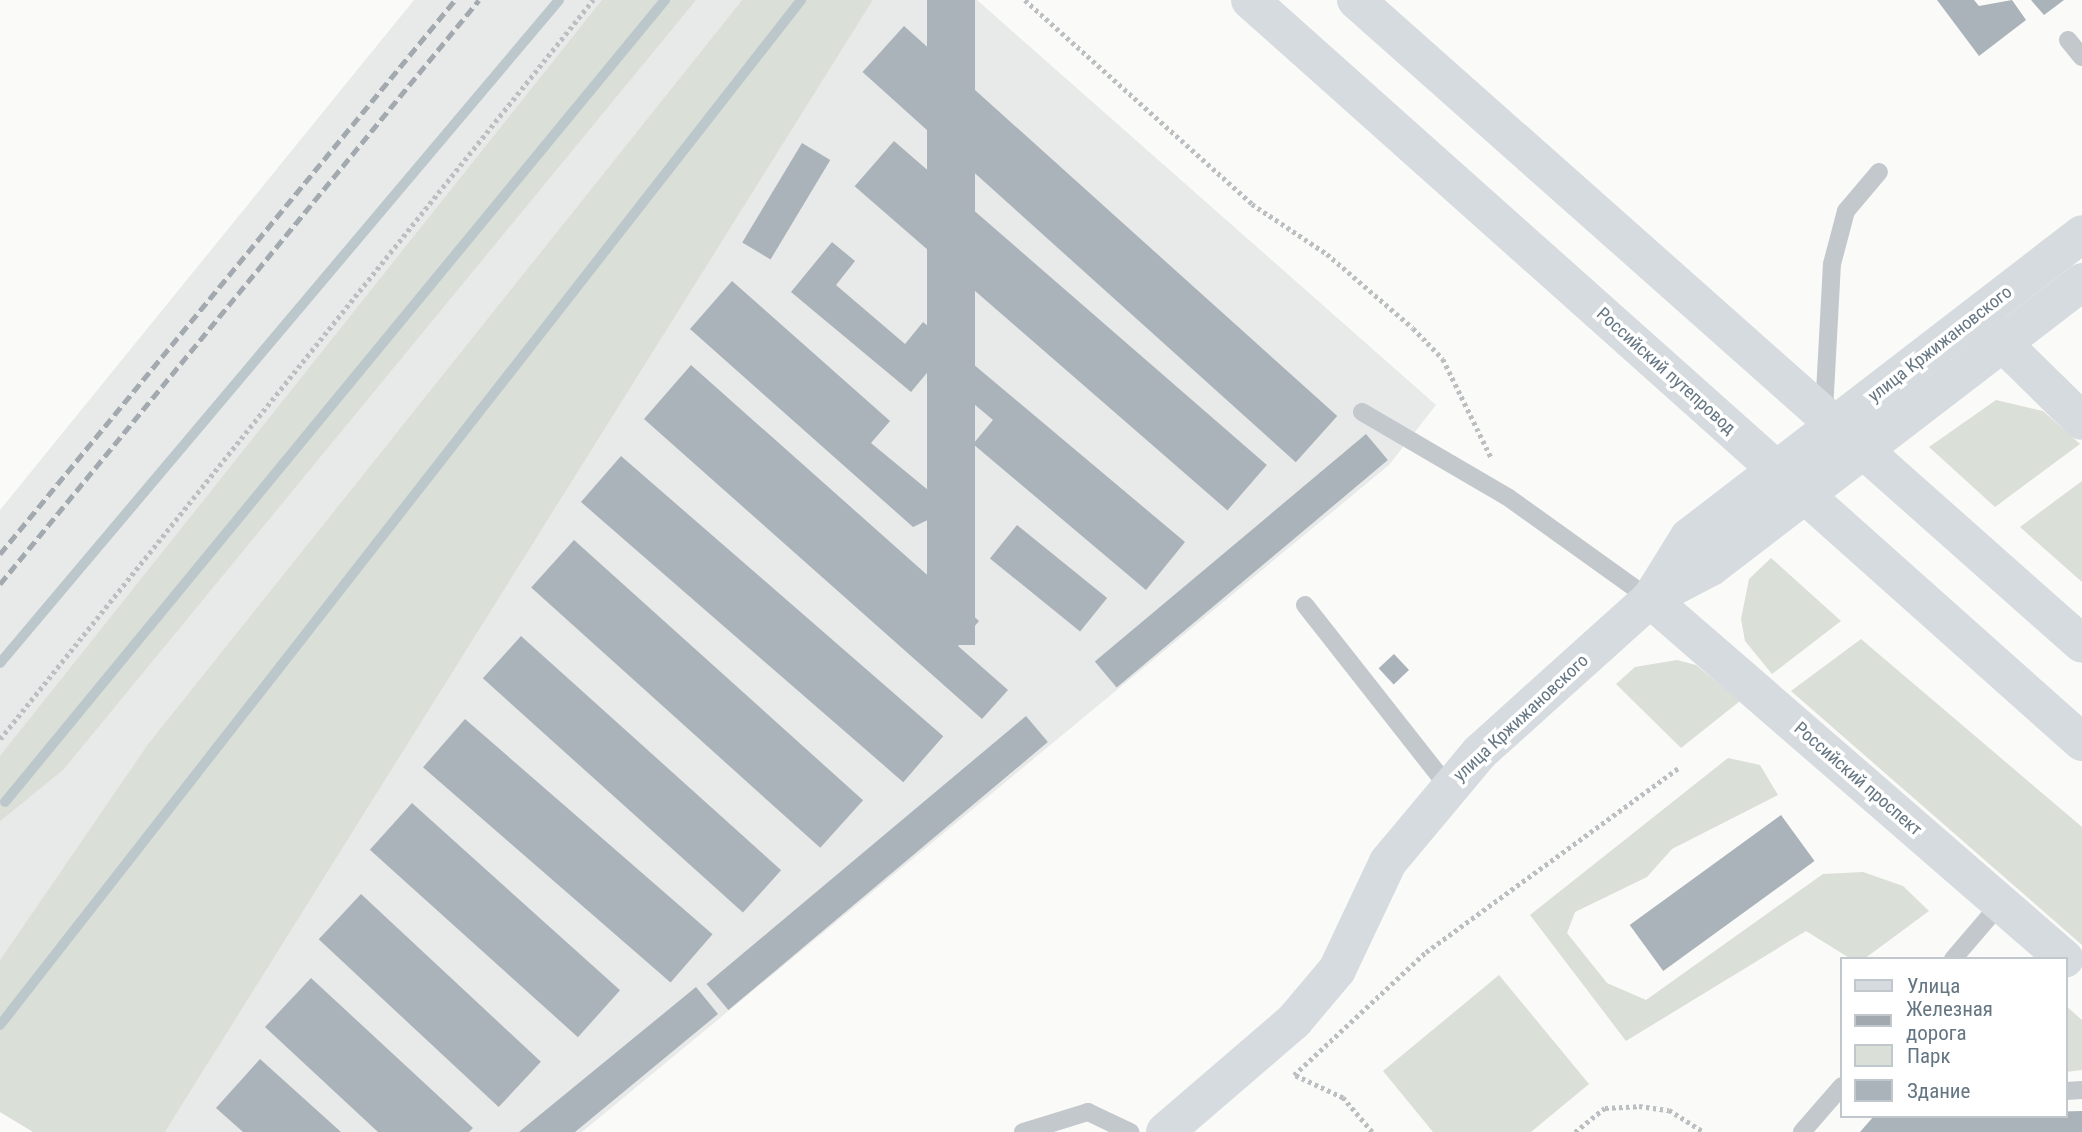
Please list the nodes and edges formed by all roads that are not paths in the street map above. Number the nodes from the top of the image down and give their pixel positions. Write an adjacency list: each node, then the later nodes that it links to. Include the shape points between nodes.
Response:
1 (1250, 0): 16 (street, Российский путепровод)
2 (1356, 0): 15 (street)
3 (2068, 40): 4 (lane)
4 (2082, 58)
5 (1879, 172): 12 (lane, via 1846,211 1832,264 1824,327)
6 (2082, 234): 8 (street, улица Кржижановского)
7 (2082, 282): 9 (street, улица Кржижановского)
8 (1977, 316): 9 (street); 12 (street, улица Кржижановского)
9 (2000, 346): 11 (street); 13 (street, улица Кржижановского, via 1711,567)
10 (1362, 412): 13 (lane, via 1508,498)
11 (2082, 421)
12 (1826, 432): 13 (street, улица Кржижановского, via 1689,537)
13 (1650, 599): 17 (street, улица Кржижановского); 18 (street, Российский проспект)
14 (1305, 605): 17 (lane)
15 (2082, 644)
16 (2082, 742)
17 (1448, 787): 26 (street, улица Кржижановского, via 1388,862 1337,970 1294,1021)
18 (2001, 903): 19 (lane); 20 (street, Российский проспект)
19 (1955, 957)
20 (2064, 957)
21 (2068, 961): 22 (street, Российский проспект)
22 (2082, 974)
23 (1840, 1088): 27 (lane)
24 (1023, 1132): 25 (lane, via 1088,1112)
25 (1130, 1132)
26 (1165, 1132)
27 (1802, 1132)

